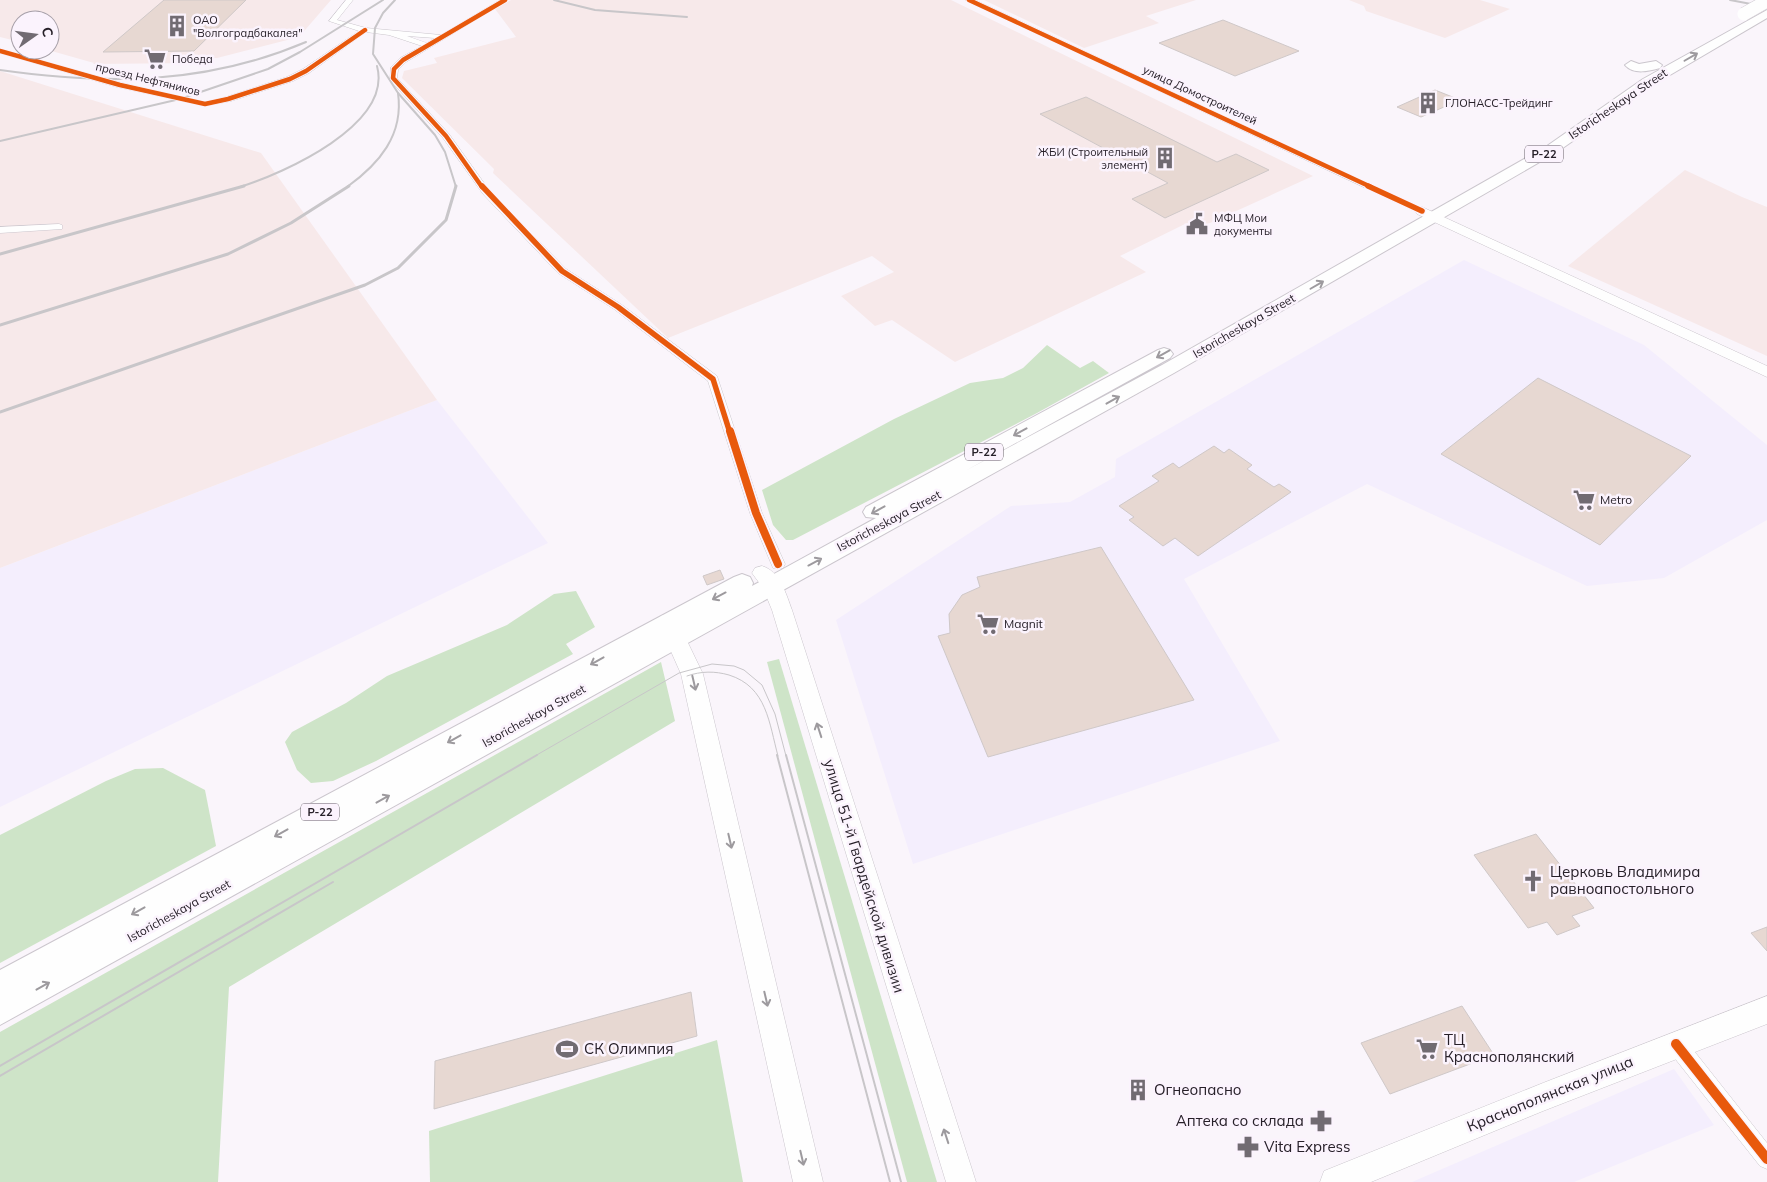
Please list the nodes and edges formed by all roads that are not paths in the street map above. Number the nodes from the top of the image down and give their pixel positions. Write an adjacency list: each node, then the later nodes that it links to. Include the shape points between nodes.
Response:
1 (350, 0): 6 (street, via 333,21)
2 (505, 0): 8 (street)
3 (970, 0): 11 (street, улица Домостроителей)
4 (1766, 0): 11 (highway, Istoricheskaya Street / Р-22, bridge, via 1656,65 1638,68 1631,65 1636,78 1541,146)
5 (1762, 16): 11 (highway, Istoricheskaya Street / Р-22, one-way to 5, via 1552,149 1648,82)
6 (365, 30): 7 (street); 10 (street, проезд Нефтяников, via 290,79 228,100 205,104 120,85)
7 (390, 33): 8 (street); 9 (street)
8 (442, 37): 9 (street)
9 (427, 46): 15 (street, via 403,60 394,69 393,78 446,136 486,192 562,271 618,307 713,379 756,513)
10 (0, 51)
11 (1429, 214): 14 (main road); 15 (highway, Istoricheskaya Street / Р-22, via 1090,413)
12 (59, 227): 13 (street)
13 (0, 230)
14 (1767, 372)
15 (770, 574): 16 (highway, Istoricheskaya Street / Р-22); 23 (main road, улица 51-й Гвардейской дивизии, one-way to 15)
16 (672, 630): 17 (highway, Istoricheskaya Street / Р-22, one-way to 17); 18 (highway, Istoricheskaya Street / Р-22, one-way to 16); 22 (main road, one-way to 22, via 692,674)
17 (0, 986)
18 (0, 1010)
19 (1767, 1010): 20 (main road, Краснополянская улица)
20 (1676, 1044): 21 (street); 24 (main road, Краснополянская улица)
21 (1767, 1159)
22 (808, 1182)
23 (961, 1182)
24 (1335, 1182)

